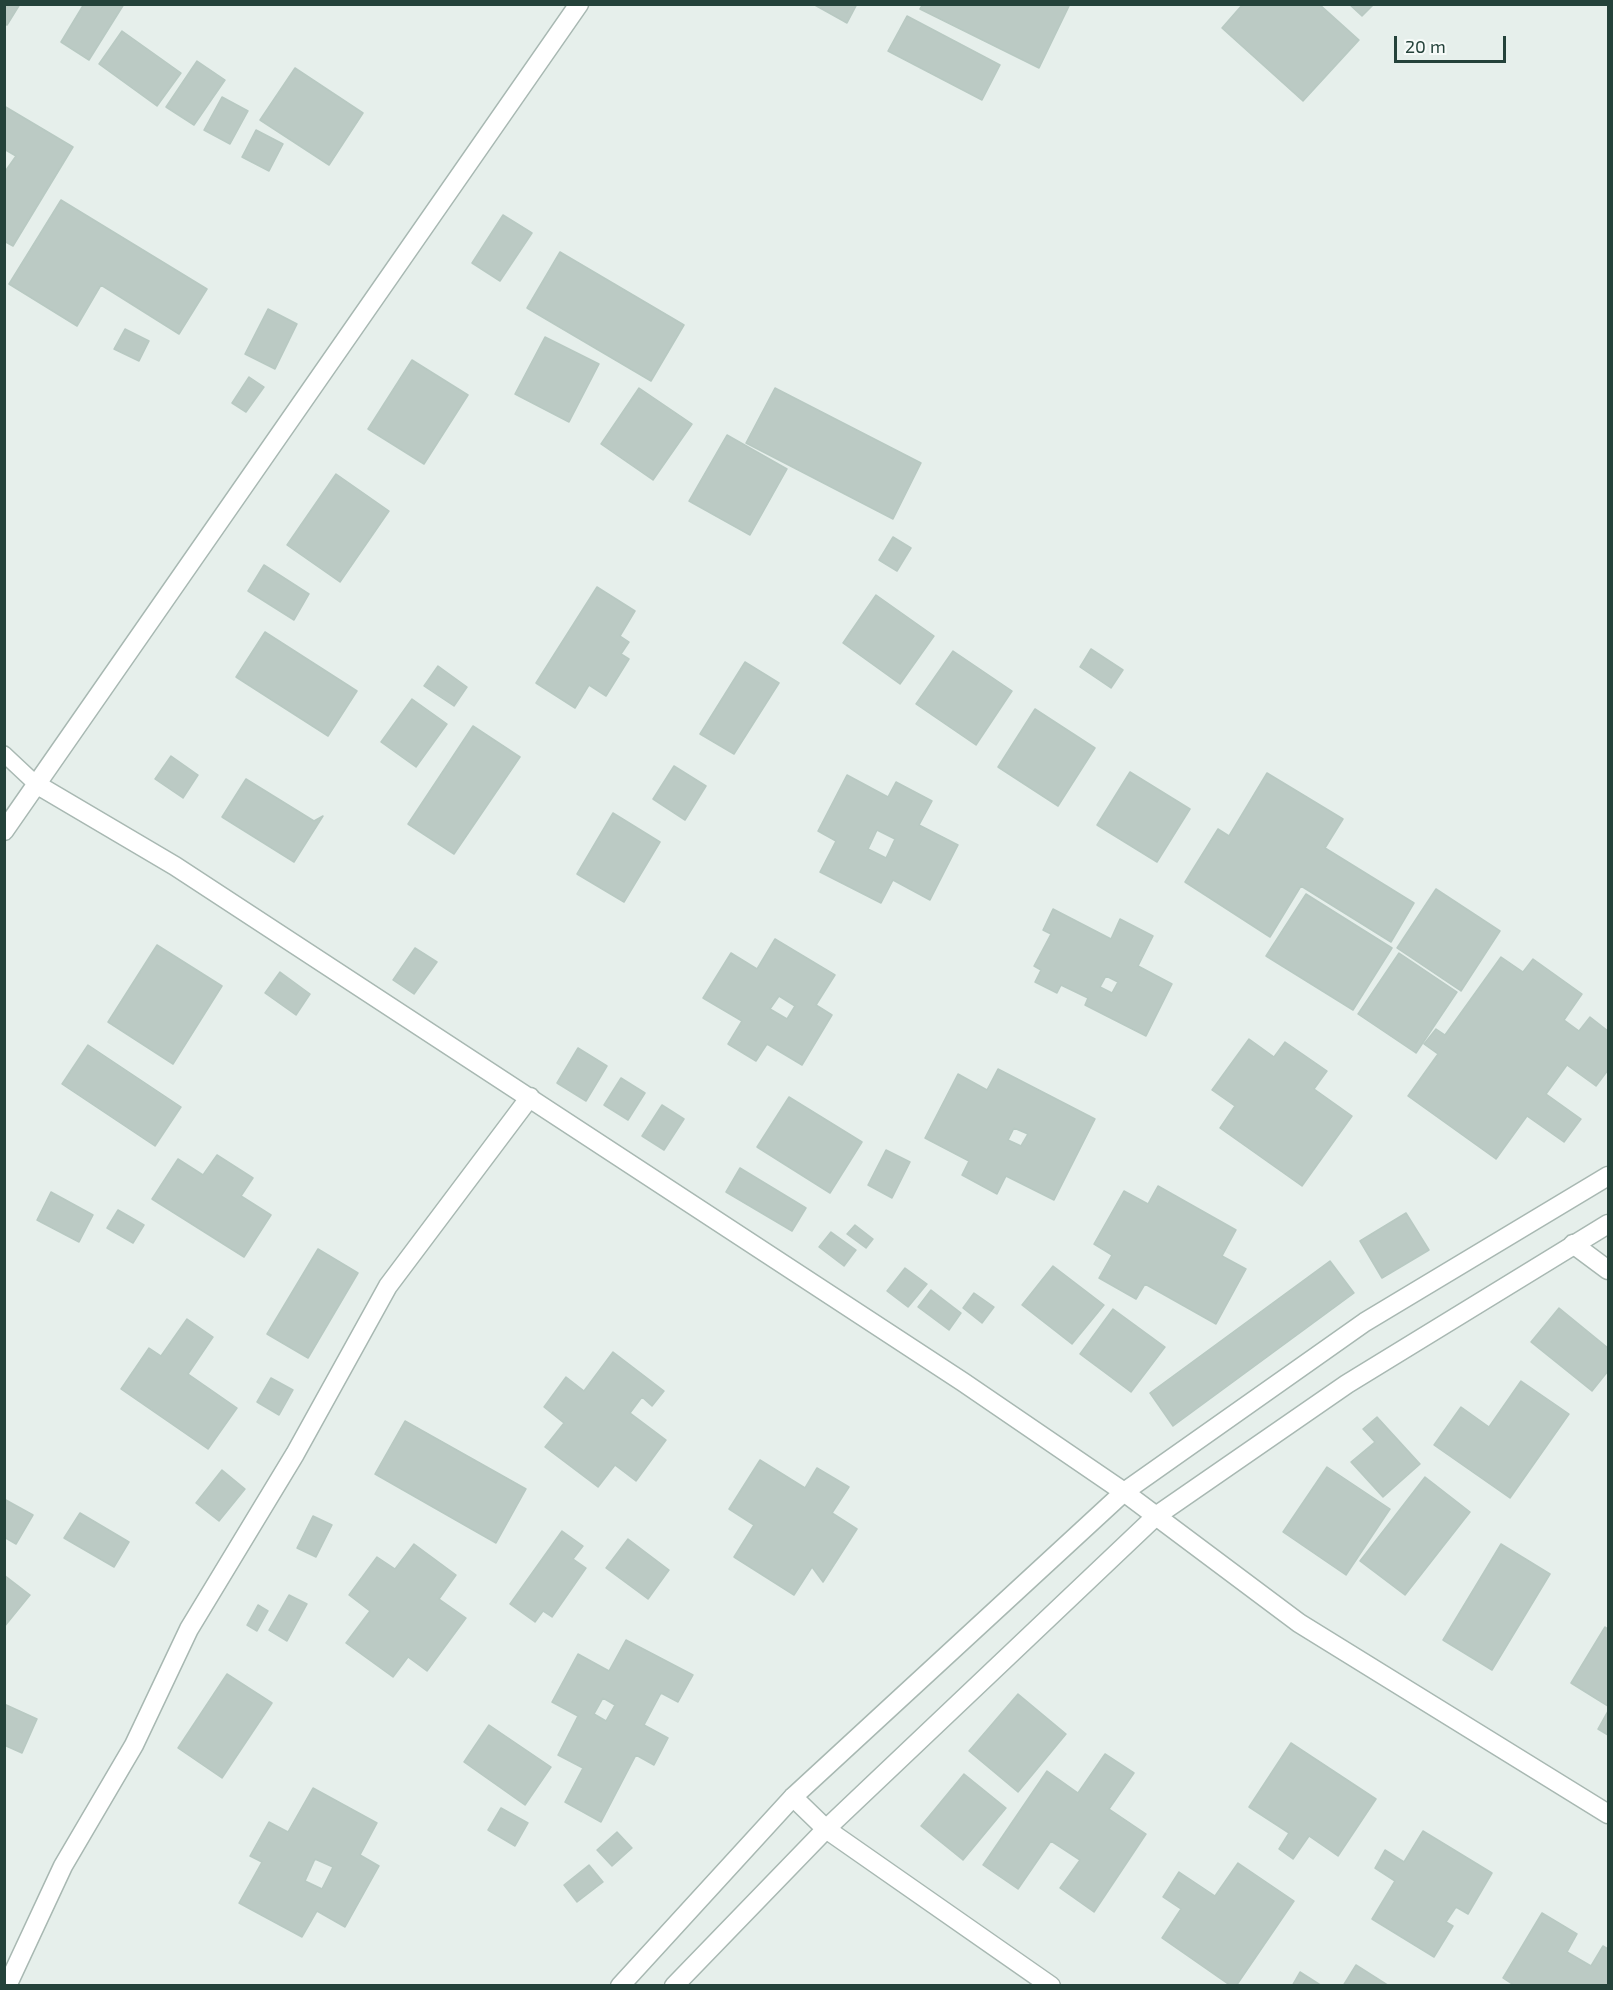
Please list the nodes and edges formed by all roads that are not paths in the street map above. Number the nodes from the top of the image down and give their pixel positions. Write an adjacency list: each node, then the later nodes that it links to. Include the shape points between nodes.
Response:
1 (579, 4): 3 (street)
2 (4, 754): 3 (lane)
3 (36, 784): 4 (street); 5 (street, via 175,866)
4 (4, 831)
5 (530, 1097): 10 (street); 15 (street, via 388,1286 295,1454 189,1629 134,1745 63,1866)
6 (1608, 1176): 10 (street, via 1365,1322)
7 (1608, 1224): 8 (street)
8 (1572, 1244): 9 (street); 11 (street, via 1347,1384)
9 (1608, 1270)
10 (1124, 1492): 11 (street); 12 (street)
11 (1156, 1516): 13 (street, via 1299,1623); 14 (street)
12 (793, 1797): 14 (street); 16 (street)
13 (1608, 1814)
14 (826, 1829): 17 (street); 18 (street)
15 (7, 1986)
16 (620, 1986)
17 (674, 1986)
18 (1051, 1986)

